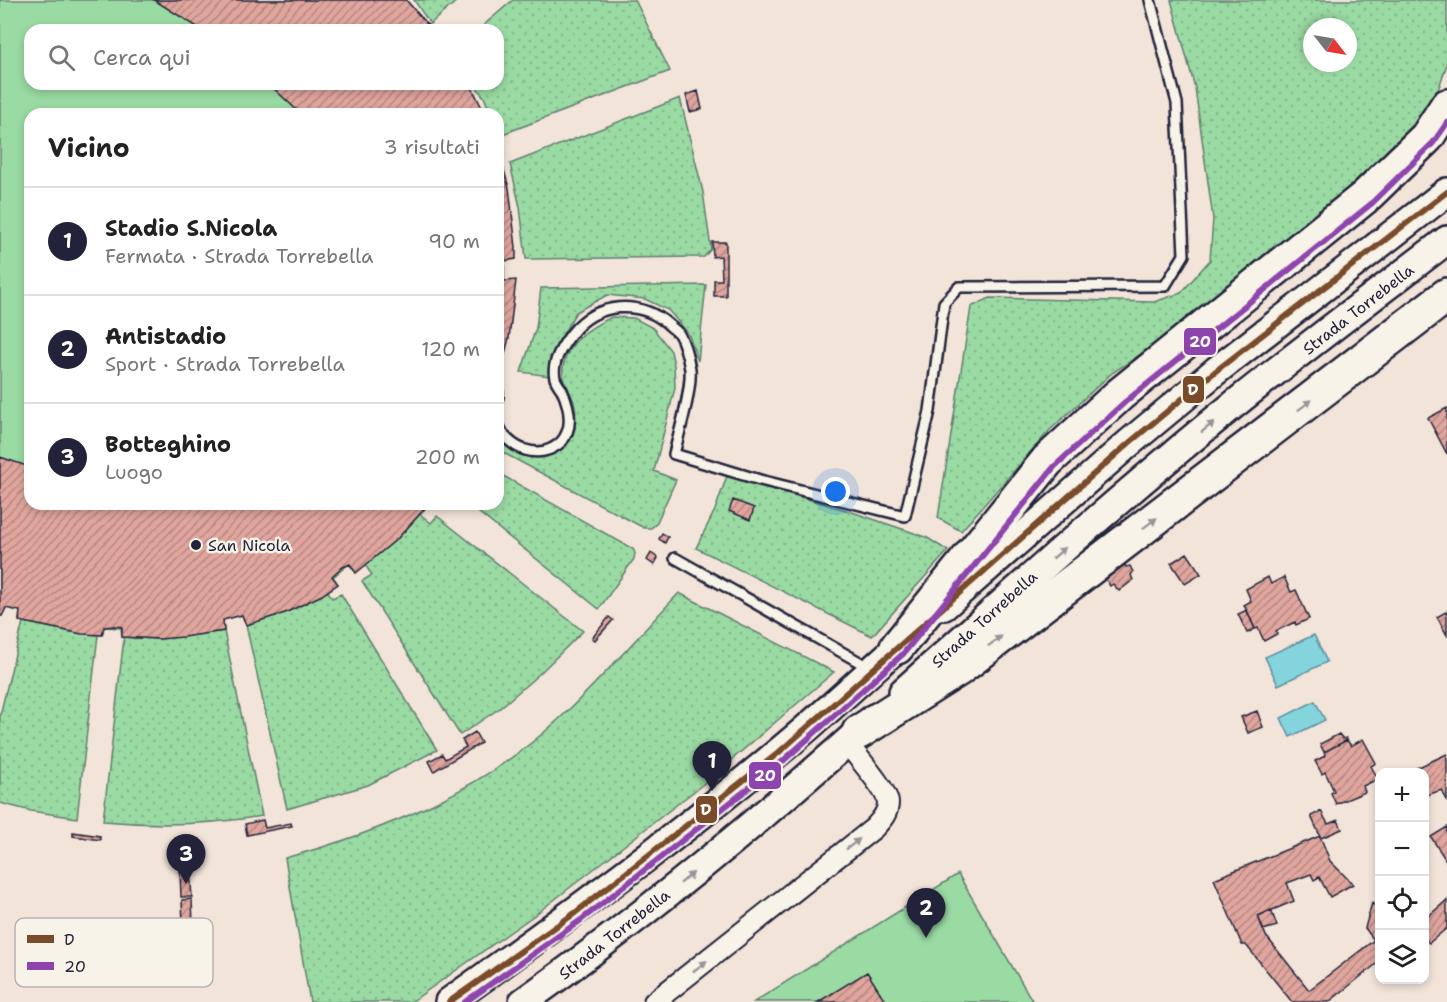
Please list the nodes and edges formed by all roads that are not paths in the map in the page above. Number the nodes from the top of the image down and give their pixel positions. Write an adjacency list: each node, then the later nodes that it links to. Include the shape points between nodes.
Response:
1 (1150, 0): 6 (lane, via 1177,103 1184,255 1165,286 959,287 944,303 930,411 905,516 674,454 690,371 686,350 678,333 659,315 627,306 595,313 573,331 557,356 555,378 570,411 569,427 561,441 545,451 526,451 513,446)
2 (1447, 106): 8 (highway, via 1427,137 1365,197 1119,395 1047,461)
3 (1447, 192): 8 (main road, via 1146,428)
4 (1447, 240): 10 (main road, Strada Torrebella, one-way to 4, via 1044,566 1242,398)
5 (1447, 296): 10 (highway, one-way to 5, via 960,668)
6 (504, 434)
7 (675, 558): 9 (lane)
8 (897, 647): 9 (main road)
9 (872, 669): 11 (main road, via 777,754 676,834 575,913)
10 (853, 737): 12 (main road, Strada Torrebella, one-way to 10, via 694,872); 13 (street, one-way to 10, via 874,828 885,815 888,802)
11 (449, 1002)
12 (523, 1002)
13 (654, 1002)

